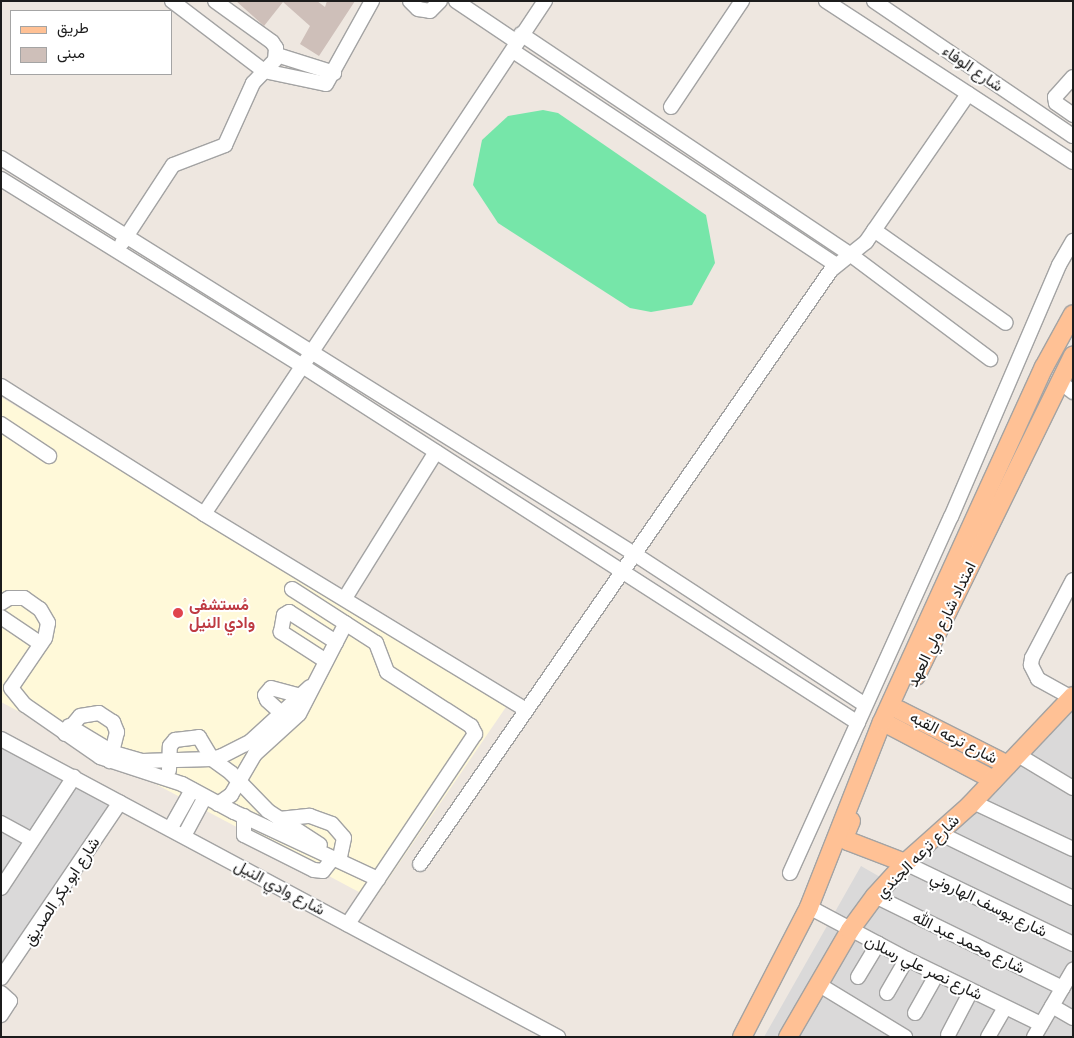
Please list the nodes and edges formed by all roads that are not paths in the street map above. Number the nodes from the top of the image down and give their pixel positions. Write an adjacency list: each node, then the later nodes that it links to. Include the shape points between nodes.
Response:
1 (172, 1): 13 (street)
2 (215, 1): 12 (street, via 272,42)
3 (372, 1): 14 (street)
4 (410, 1): 5 (street, via 418,8 430,11)
5 (440, 1)
6 (456, 1): 11 (street)
7 (545, 1): 11 (street)
8 (742, 1): 19 (street)
9 (826, 1): 17 (street)
10 (874, 1): 22 (street, شارع الوفاء)
11 (517, 42): 16 (street); 18 (street); 35 (street)
12 (276, 55): 13 (street); 14 (street)
13 (264, 71): 14 (street, via 326,84); 28 (street, via 247,93 225,145 173,165)
14 (334, 73)
15 (1073, 77): 20 (street, via 1056,94 1055,100)
16 (609, 93): 18 (street); 21 (street)
17 (968, 94): 25 (street); 27 (street)
18 (598, 107): 23 (street)
19 (671, 107)
20 (1073, 115)
21 (662, 130): 23 (street); 31 (street)
22 (1073, 136)
23 (653, 144): 32 (street)
24 (1, 158): 28 (street)
25 (1073, 162)
26 (1, 179): 30 (street)
27 (874, 230): 31 (street); 34 (street)
28 (127, 236): 30 (street); 35 (street)
29 (1073, 241): 60 (street, via 1059,265 951,516)
30 (118, 250): 38 (street)
31 (851, 255): 32 (street); 37 (street)
32 (836, 264): 45 (street)
33 (1073, 314): 65 (main road, امتداد شارع ولي العهد, via 1044,367)
34 (1006, 323)
35 (311, 350): 38 (street); 45 (street)
36 (1073, 354): 40 (main road, امتداد شارع ولي العهد)
37 (990, 359)
38 (301, 365): 42 (street); 44 (street)
39 (1, 386): 44 (street)
40 (1066, 386): 62 (main road, امتداد شارع ولي العهد)
41 (1, 424): 43 (street)
42 (436, 452): 46 (street); 49 (street)
43 (50, 456)
44 (204, 514): 49 (street)
45 (633, 553): 46 (street); 60 (street)
46 (622, 569): 61 (street); 64 (street)
47 (1073, 580): 59 (street, via 1032,658 1031,666 1038,679)
48 (292, 589): 52 (street)
49 (344, 598): 61 (street)
50 (1, 603): 54 (street, via 9,598 24,598 40,609 48,624)
51 (1, 617): 54 (street)
52 (346, 624): 53 (street); 96 (street, via 379,646 387,672 470,726 475,734)
53 (336, 642): 55 (street); 55 (street, via 289,612 284,615 281,632)
54 (41, 644): 57 (street)
55 (326, 661): 56 (street)
56 (315, 684): 58 (street); 63 (street, via 308,700)
57 (6, 685): 66 (street)
58 (300, 696): 63 (street); 63 (street, via 268,690 267,700)
59 (1071, 701): 70 (main road, شارع ترعه الجندي)
60 (864, 704): 64 (street)
61 (526, 710): 94 (street)
62 (899, 710): 65 (main road, امتداد شارع ولي العهد); 70 (main road, شارع ترعه القبه)
63 (287, 718): 69 (street, via 251,741); 74 (street, via 255,754)
64 (858, 723): 95 (street)
65 (886, 724): 75 (main road, شارع ترعه القبه); 89 (main road)
66 (67, 730): 68 (street); 68 (street, via 84,714 99,713 116,726)
67 (1, 739): 72 (street, شارع وادي النيل)
68 (112, 757): 71 (street); 73 (street)
69 (212, 759): 71 (street); 71 (street, via 200,737 192,736 172,743); 74 (street)
70 (1013, 760): 75 (main road, شارع ترعه الجندي); 76 (street, شارع ترعه القبه)
71 (169, 762): 73 (street)
72 (74, 777): 79 (street, شارع وادي النيل); 90 (street)
73 (168, 778): 77 (street)
74 (239, 780): 81 (street, via 231,795); 82 (street)
75 (994, 780): 80 (main road, شارع ترعه الجندي)
76 (1073, 788)
77 (192, 790): 78 (street); 86 (street)
78 (205, 797): 81 (street); 88 (street)
79 (120, 802): 86 (street, شارع وادي النيل); 109 (street, شارع ابو بكر الصديق)
80 (973, 802): 87 (main road, شارع ترعه الجندي); 91 (street)
81 (218, 804): 83 (street)
82 (262, 806): 83 (street); 84 (street)
83 (248, 818): 92 (street)
84 (279, 818): 92 (street); 92 (street, via 310,816 332,824 344,838)
85 (1, 823): 90 (street)
86 (170, 829): 88 (street, شارع وادي النيل)
87 (939, 833): 93 (main road, شارع ترعه الجندي); 99 (street)
88 (184, 836): 101 (street, شارع وادي النيل)
89 (840, 837): 93 (main road); 100 (main road)
90 (32, 840): 97 (street)
91 (1073, 849)
92 (341, 860): 96 (street)
93 (906, 863): 98 (main road, شارع ترعه الجندي); 104 (street, شارع يوسف الهاروني)
94 (420, 864)
95 (790, 873)
96 (378, 879): 101 (street)
97 (1, 888)
98 (875, 896): 102 (main road, شارع ترعه الجندي); 111 (street, شارع محمد عبد الله)
99 (1073, 898)
100 (809, 907): 102 (street, شارع نصر علي رسلان); 123 (main road)
101 (348, 924): 122 (street, شارع وادي النيل)
102 (850, 930): 103 (street, شارع نصر علي رسلان); 110 (main road, شارع ترعه الجندي)
103 (878, 944): 105 (street, شارع نصر علي رسلان); 108 (street)
104 (1073, 944)
105 (907, 959): 107 (street, شارع نصر علي رسلان); 114 (street)
106 (1073, 970): 111 (street)
107 (937, 974): 112 (street, شارع نصر علي رسلان); 117 (street)
108 (858, 976)
109 (1, 978)
110 (818, 984): 124 (main road, شارع ترعه الجندي); 125 (street)
111 (1063, 988): 115 (street)
112 (972, 991): 116 (street, شارع نصر علي رسلان); 121 (street)
113 (1, 993): 118 (street, via 10,1001)
114 (887, 993)
115 (1052, 1006): 119 (street); 120 (street)
116 (1005, 1007): 120 (street, شارع نصر علي رسلان); 126 (street)
117 (915, 1013)
118 (1, 1015)
119 (1073, 1018)
120 (1042, 1024): 127 (street)
121 (948, 1035)
122 (558, 1037)
123 (742, 1037)
124 (788, 1037)
125 (905, 1037)
126 (988, 1037)
127 (1034, 1037)

